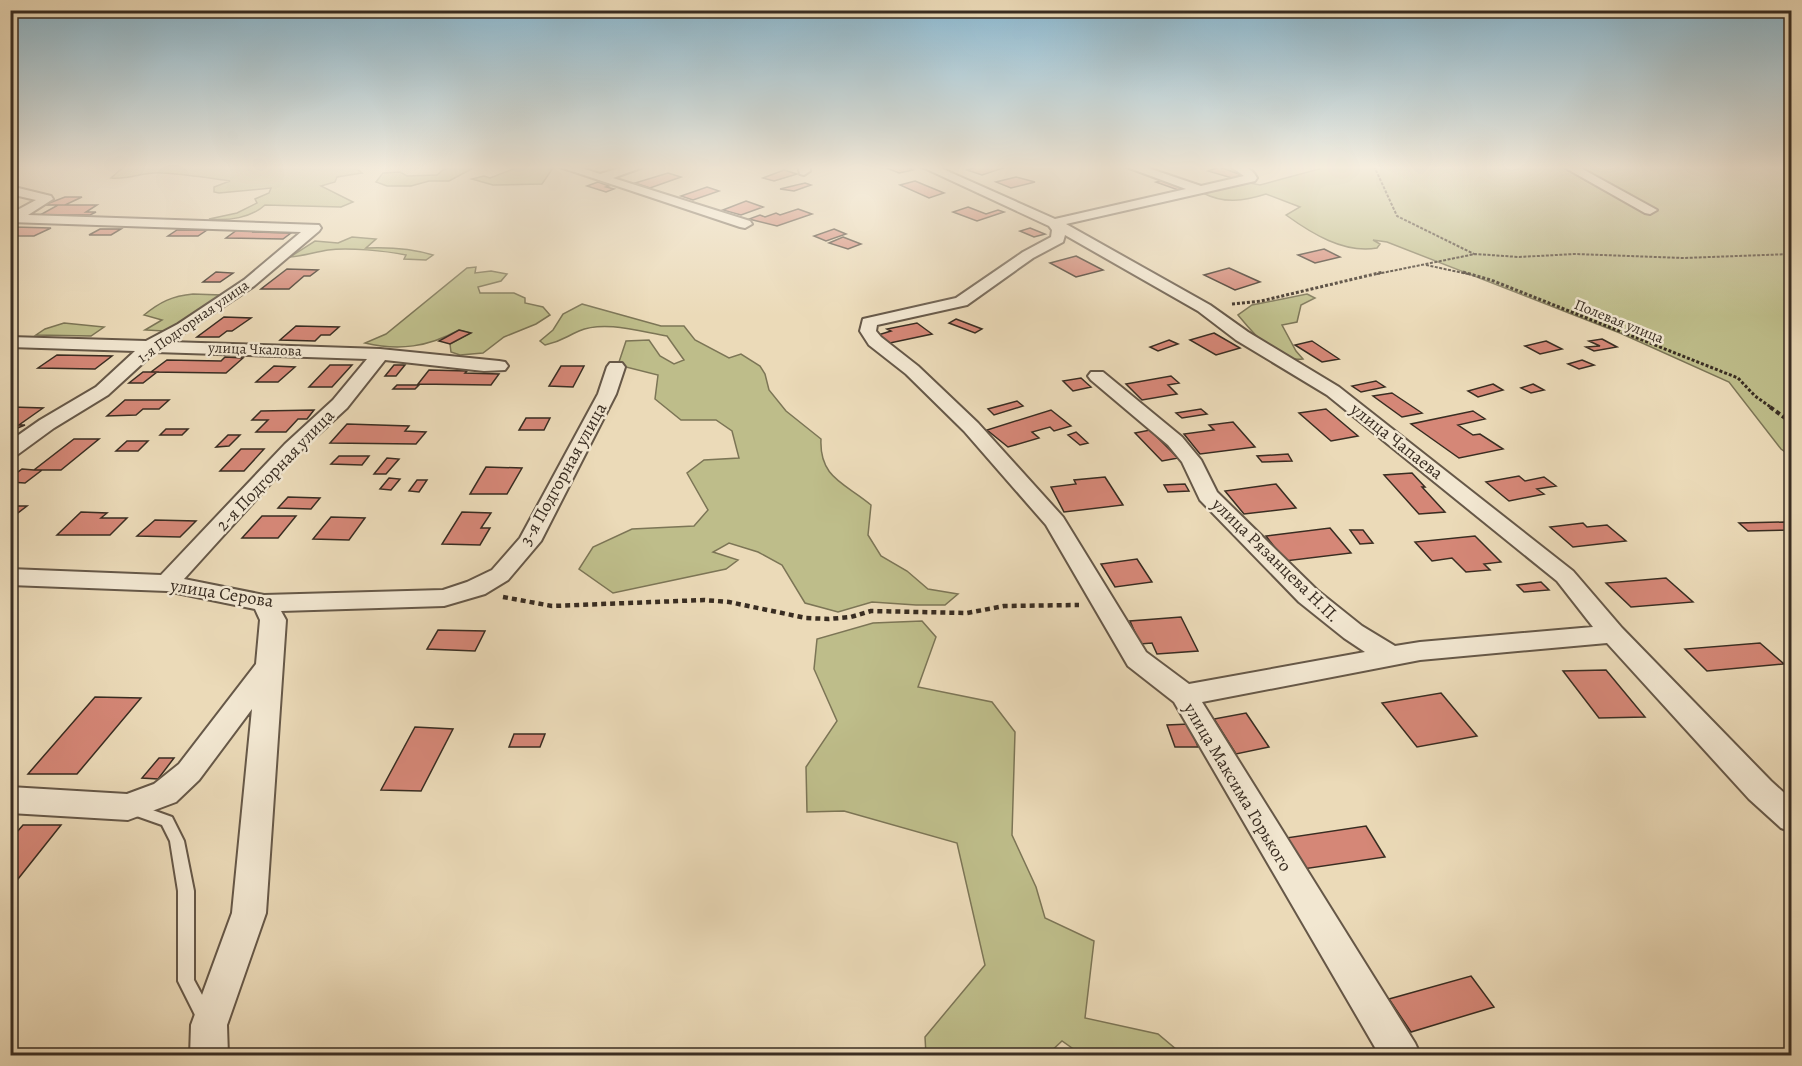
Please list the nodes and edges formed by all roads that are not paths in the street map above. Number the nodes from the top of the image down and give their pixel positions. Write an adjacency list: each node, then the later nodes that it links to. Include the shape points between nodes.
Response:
1 (720, 216): 6 (street)
2 (1038, 216): 5 (street, улица Чапаева)
3 (1086, 216): 5 (street)
4 (10, 218): 8 (street, 1-я Подгорная улица, via 308,228 249,283)
5 (1054, 223): 18 (street, улица Чапаева, via 1204,308 1333,391 1565,576); 21 (street, улица Максима Горького, via 1059,230 1058,239 961,302 869,322 868,331 971,427 1055,522 1137,659)
6 (745, 224)
7 (10, 342): 8 (street, улица Чкалова)
8 (152, 345): 9 (street, улица Чкалова); 13 (street, 1-я Подгорная улица, via 102,392)
9 (380, 354): 10 (street, улица Чкалова); 16 (street, 2-я Подгорная улица, via 340,404 292,448)
10 (499, 366)
11 (616, 368): 14 (street, 3-я Подгорная улица, via 607,394 530,541)
12 (1097, 376): 19 (street, улица Рязанцева Н.П., via 1174,441 1191,460 1208,495 1308,596)
13 (10, 451)
14 (500, 575): 17 (street, улица Серова, via 444,598)
15 (10, 577): 16 (street, улица Серова)
16 (167, 584): 17 (street, улица Серова)
17 (264, 603): 20 (street, via 273,620)
18 (1612, 634): 19 (street, via 1420,651); 24 (street, улица Чапаева)
19 (1392, 657): 21 (street)
20 (269, 666): 23 (street, via 189,772 165,793); 25 (street, via 249,913)
21 (1184, 695): 26 (street, улица Максима Горького)
22 (10, 800): 23 (street)
23 (129, 807): 25 (lane, via 167,821 177,841 186,891 186,981)
24 (1791, 819)
25 (209, 1040)
26 (1402, 1056)

